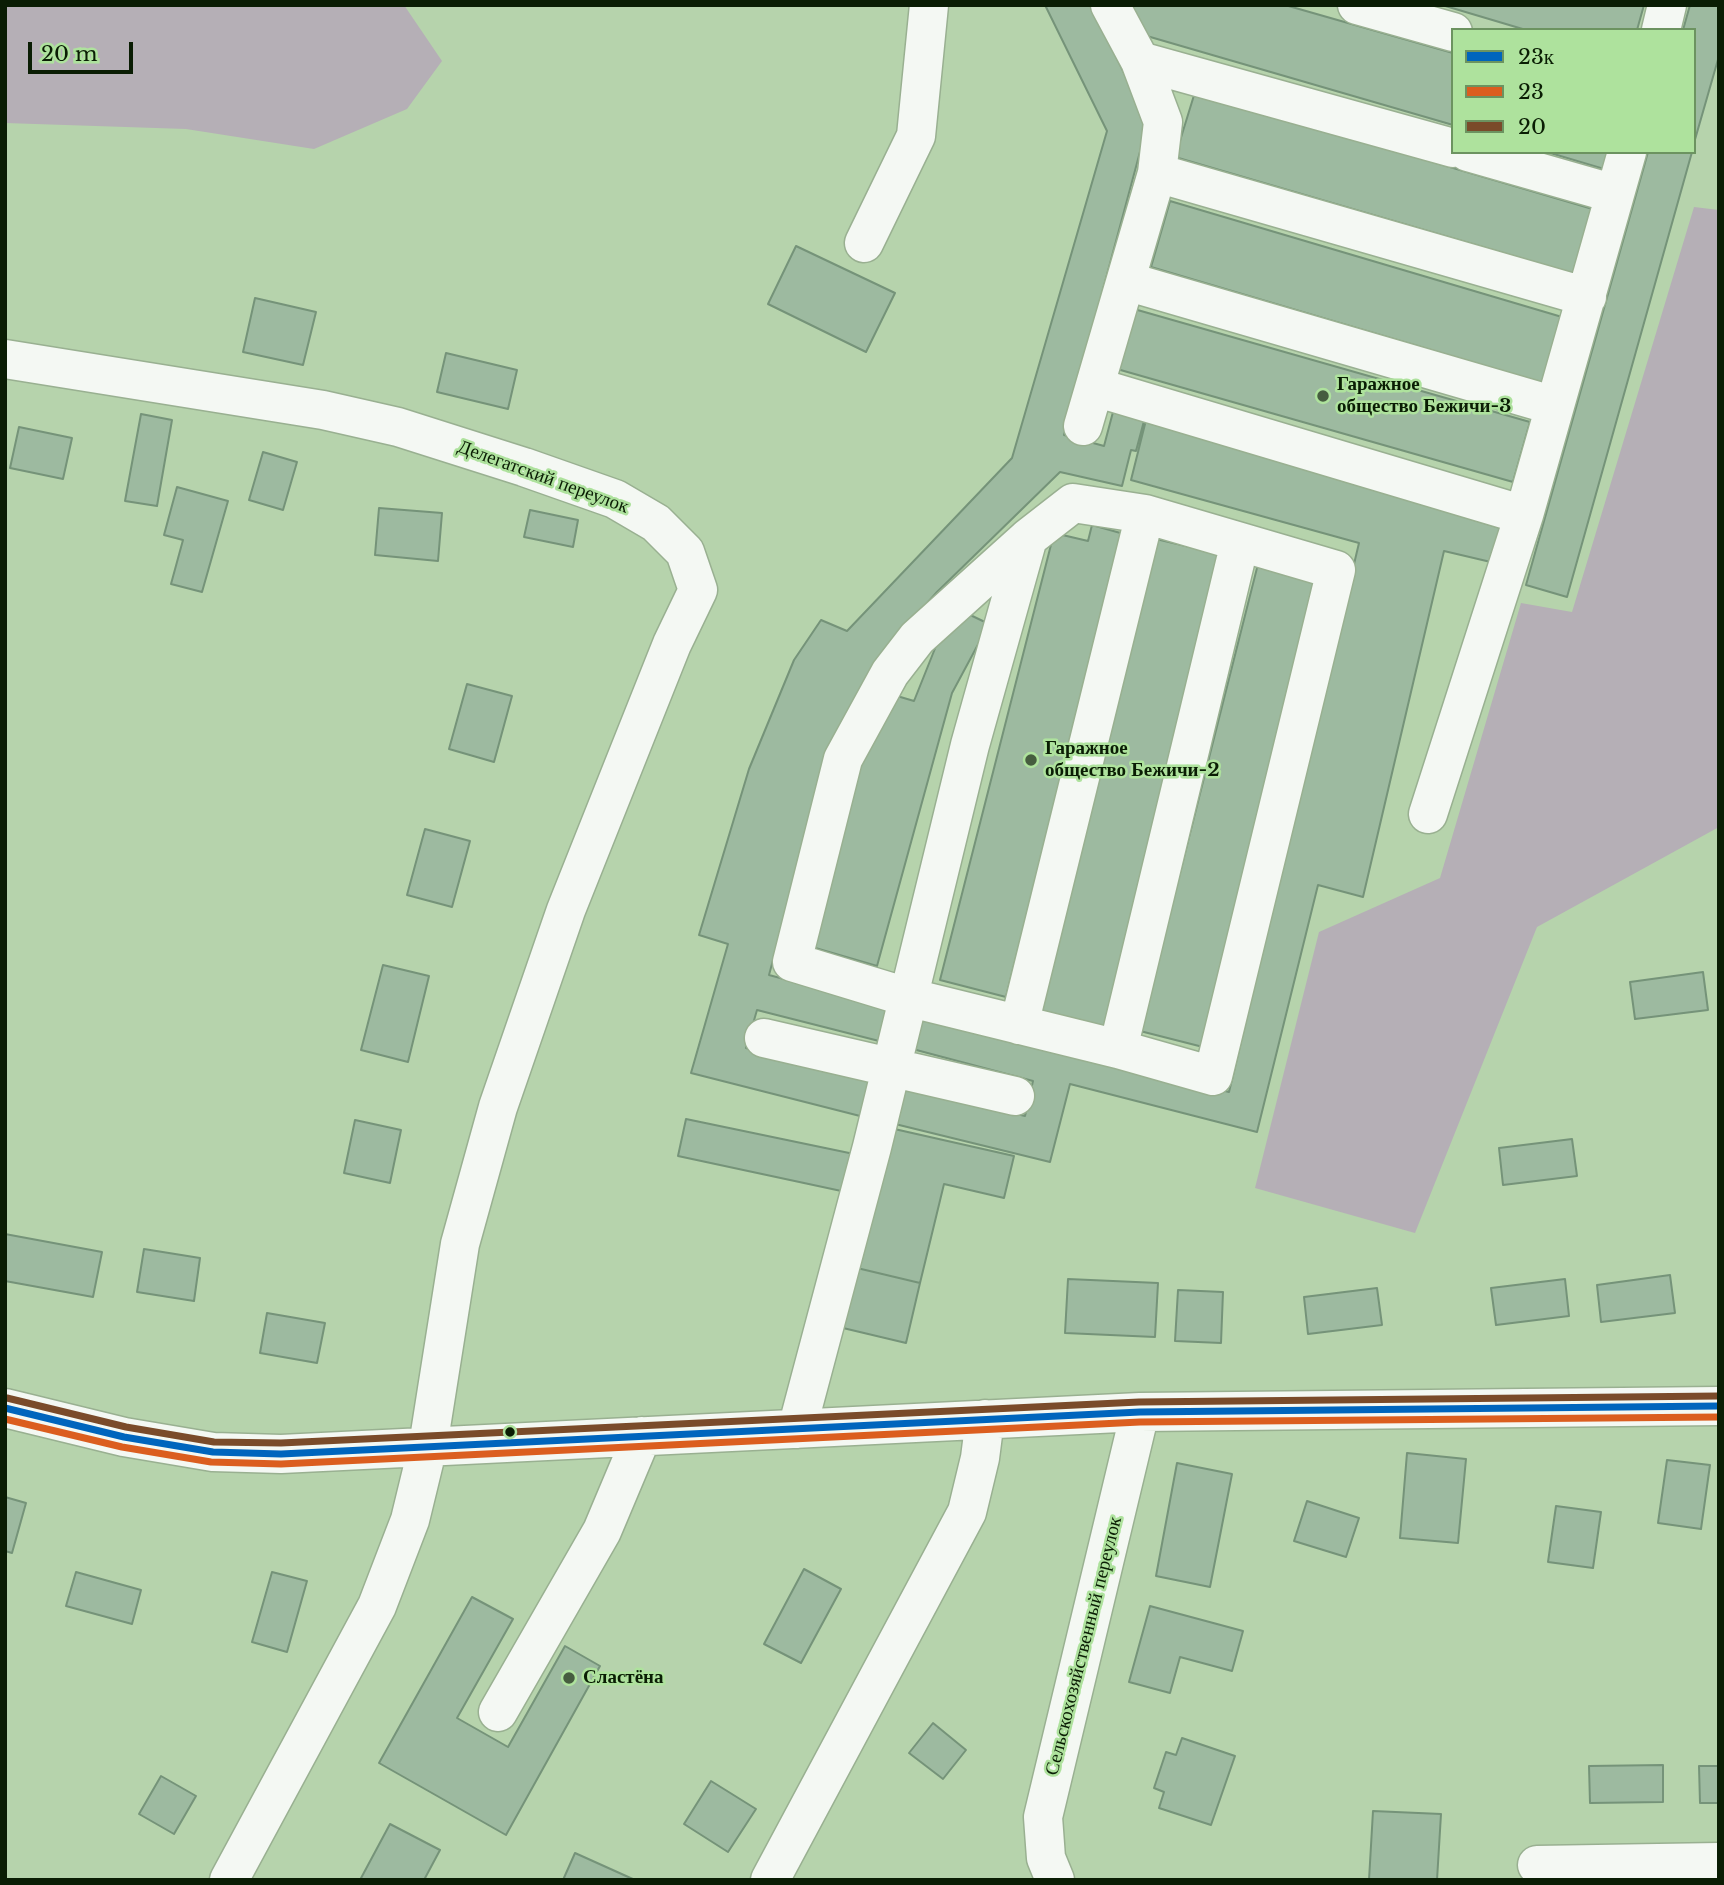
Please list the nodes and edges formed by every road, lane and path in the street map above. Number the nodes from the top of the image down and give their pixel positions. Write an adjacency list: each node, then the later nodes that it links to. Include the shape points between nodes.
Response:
1 (929, 5): 13 (street, via 916,136)
2 (1110, 5): 7 (street)
3 (1357, 5): 6 (street)
4 (1667, 5): 5 (street)
5 (1661, 28)
6 (1451, 31)
7 (1140, 61): 8 (street); 11 (street, via 1163,122)
8 (1451, 147)
9 (1475, 154): 12 (street)
10 (1626, 154): 12 (street)
11 (1157, 173): 14 (street); 15 (street)
12 (1615, 194): 15 (street)
13 (864, 243)
14 (1126, 281): 17 (street); 18 (street)
15 (1587, 297): 18 (street)
16 (5, 359): 37 (street, Делегатский переулок, via 323,410 398,427 615,499 656,523 685,552 698,590 566,910 498,1107 460,1244)
17 (1095, 387): 19 (street); 21 (street)
18 (1555, 406): 21 (street)
19 (1083, 426)
20 (1144, 514): 22 (street, via 1073,503); 23 (street); 26 (street)
21 (1524, 516): 24 (street)
22 (1028, 538): 25 (street, via 970,744); 25 (street, via 917,638 890,673 843,759 792,962)
23 (1240, 542): 28 (street); 28 (street, via 1336,570 1213,1076)
24 (1428, 814)
25 (907, 997): 26 (street); 29 (street)
26 (1019, 1025): 28 (street)
27 (764, 1038): 29 (street)
28 (1118, 1049)
29 (891, 1066): 30 (street); 35 (street)
30 (1015, 1096)
31 (1719, 1406): 33 (street)
32 (5, 1408): 37 (street, via 124,1437 213,1452 281,1454)
33 (1140, 1412): 34 (street); 43 (street, Сельскохозяйственный переулок, via 1043,1817 1046,1858)
34 (985, 1419): 35 (street); 42 (street, via 967,1512)
35 (797, 1429): 36 (street)
36 (642, 1436): 37 (street); 38 (street, via 601,1531)
37 (428, 1446): 41 (street, Делегатский переулок, via 410,1520 377,1606)
38 (498, 1712)
39 (1719, 1862): 40 (street)
40 (1537, 1865)
41 (229, 1880)
42 (770, 1880)
43 (1055, 1880)

